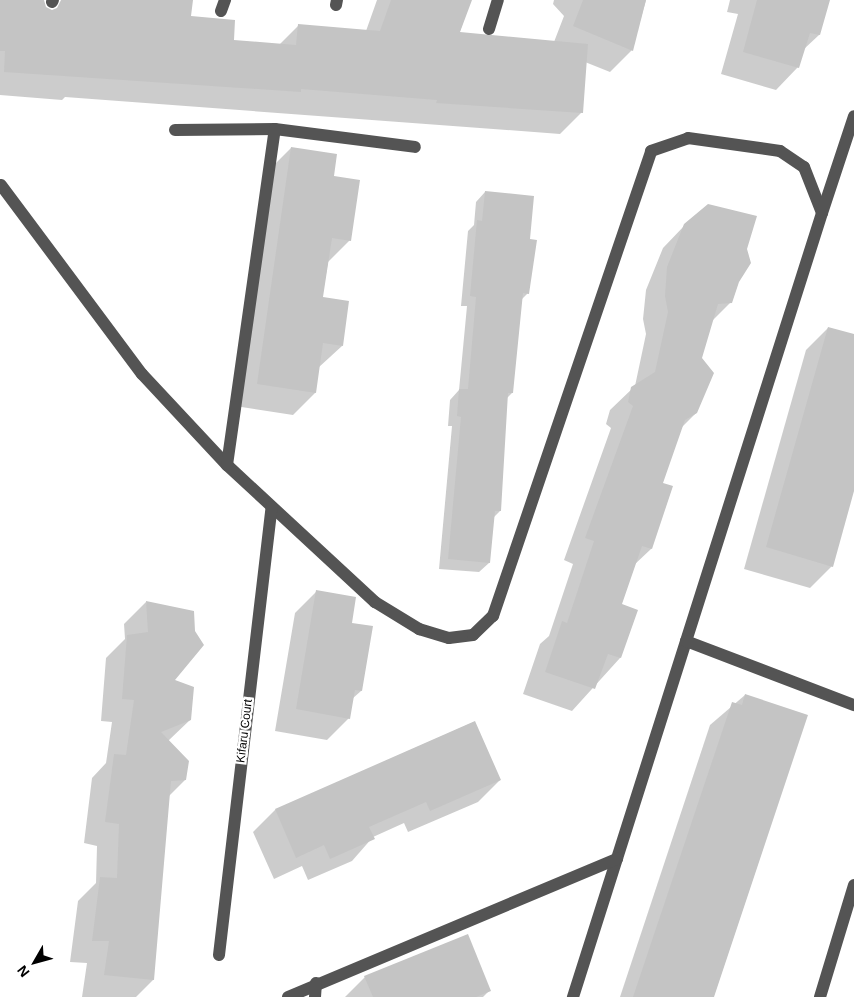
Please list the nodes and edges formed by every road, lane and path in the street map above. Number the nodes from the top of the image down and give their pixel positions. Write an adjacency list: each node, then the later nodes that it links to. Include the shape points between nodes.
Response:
1 (498, 0): 2 (street)
2 (488, 29)
3 (854, 116): 8 (street)
4 (175, 130): 5 (street)
5 (275, 130): 6 (street); 9 (street)
6 (415, 147)
7 (1, 185): 9 (street, via 142,374)
8 (822, 212): 10 (street, via 804,167 780,151 688,138 651,151 493,616 474,635 449,638 418,629 376,602); 11 (street)
9 (227, 465): 10 (street)
10 (272, 507): 15 (street, Kifaru Court)
11 (686, 641): 12 (street); 13 (street)
12 (854, 705)
13 (616, 859): 16 (street); 19 (street)
14 (854, 885): 20 (street)
15 (219, 955)
16 (316, 983): 17 (street); 18 (street)
17 (288, 997)
18 (316, 997)
19 (573, 997)
20 (820, 997)

